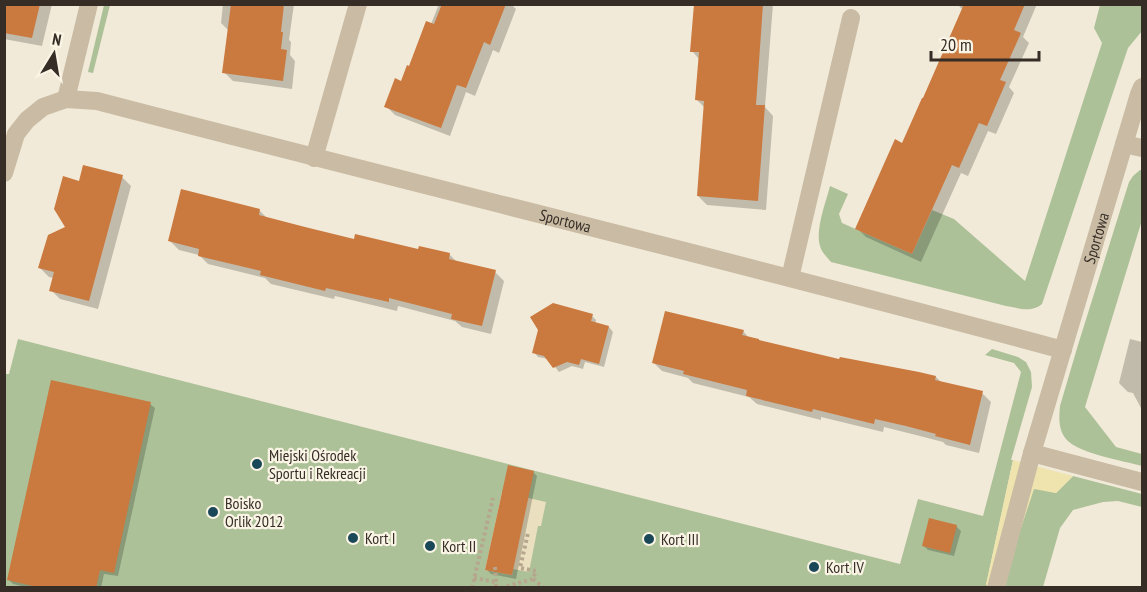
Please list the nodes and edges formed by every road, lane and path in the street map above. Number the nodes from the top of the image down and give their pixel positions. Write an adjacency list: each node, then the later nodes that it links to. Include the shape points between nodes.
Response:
1 (89, 4): 5 (street)
2 (358, 4): 8 (street)
3 (851, 18): 10 (street)
4 (1143, 87): 6 (street, Sportowa)
5 (66, 99): 8 (street, Sportowa, via 97,101); 9 (street, via 43,107 27,120 16,134)
6 (1124, 144): 7 (street); 11 (street, Sportowa)
7 (1143, 148)
8 (314, 158): 10 (street, Sportowa)
9 (4, 173)
10 (790, 278): 11 (street, Sportowa)
11 (1063, 350): 12 (street, Sportowa)
12 (1032, 453): 13 (street); 23 (street, Sportowa)
13 (1143, 482)
14 (493, 498): 17 (path)
15 (528, 533): 18 (path, via 520,568 536,571)
16 (495, 567): 19 (path)
17 (474, 578): 19 (path); 20 (path)
18 (533, 579): 21 (path); 22 (path)
19 (496, 585)
20 (472, 588)
21 (501, 588)
22 (544, 588)
23 (996, 588)

